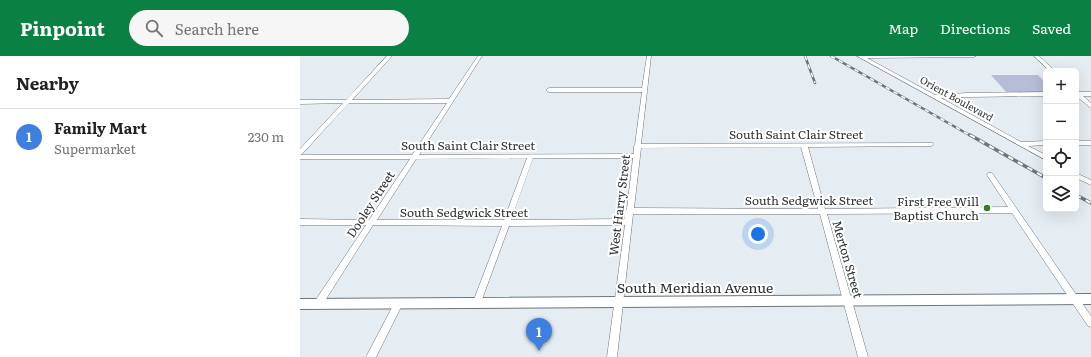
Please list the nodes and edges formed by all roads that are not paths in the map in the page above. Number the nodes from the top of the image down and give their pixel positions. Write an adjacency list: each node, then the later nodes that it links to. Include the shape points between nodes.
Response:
1 (390, 56): 18 (street)
2 (480, 56): 16 (street, Dooley Street)
3 (649, 56): 10 (street, West Harry Street)
4 (908, 56): 5 (street); 7 (street)
5 (974, 56)
6 (1036, 56): 8 (street)
7 (860, 57): 15 (street, Orient Boulevard)
8 (1050, 68)
9 (549, 90): 10 (street)
10 (644, 90): 26 (street, West Harry Street)
11 (1043, 94): 15 (street)
12 (1079, 94): 13 (street)
13 (1091, 94)
14 (1079, 96): 19 (street)
15 (934, 97): 23 (street, Orient Boulevard)
16 (450, 101): 18 (street); 32 (street, Dooley Street)
17 (300, 102): 18 (street)
18 (346, 103): 27 (street)
19 (1091, 106)
20 (1079, 143): 21 (street)
21 (1091, 143)
22 (931, 144): 25 (street, South Saint Clair Street)
23 (1021, 144): 24 (street); 30 (street, Orient Boulevard)
24 (1043, 144)
25 (804, 145): 26 (street, South Saint Clair Street); 38 (street, Merton Street)
26 (637, 146): 29 (street, West Harry Street)
27 (300, 153)
28 (531, 156): 29 (street, South Saint Clair Street); 32 (street, South Saint Clair Street); 42 (street)
29 (636, 156): 37 (street, West Harry Street)
30 (1043, 156)
31 (300, 157): 32 (street, South Saint Clair Street)
32 (414, 157): 40 (street, Dooley Street)
33 (990, 175): 36 (street)
34 (1079, 176): 35 (street)
35 (1091, 183)
36 (1013, 210): 38 (street, South Sedgwick Street); 43 (street)
37 (629, 211): 38 (street, South Sedgwick Street); 41 (street, West Harry Street)
38 (822, 211): 45 (street, Merton Street)
39 (300, 222): 40 (street, South Sedgwick Street)
40 (371, 222): 42 (street, South Sedgwick Street); 50 (street, Dooley Street)
41 (628, 222): 42 (street, South Sedgwick Street); 48 (street, West Harry Street)
42 (506, 223): 46 (street)
43 (1074, 299): 44 (main road, South Meridian Avenue); 45 (main road, South Meridian Avenue); 51 (street)
44 (1091, 299)
45 (847, 301): 48 (main road, South Meridian Avenue); 54 (street, Merton Street)
46 (477, 302): 47 (main road, South Meridian Avenue); 48 (main road, South Meridian Avenue)
47 (399, 303): 50 (main road, South Meridian Avenue); 52 (street)
48 (619, 303): 53 (street, West Harry Street)
49 (300, 304): 50 (main road, South Meridian Avenue)
50 (318, 304)
51 (1091, 323)
52 (371, 357)
53 (612, 357)
54 (863, 357)

